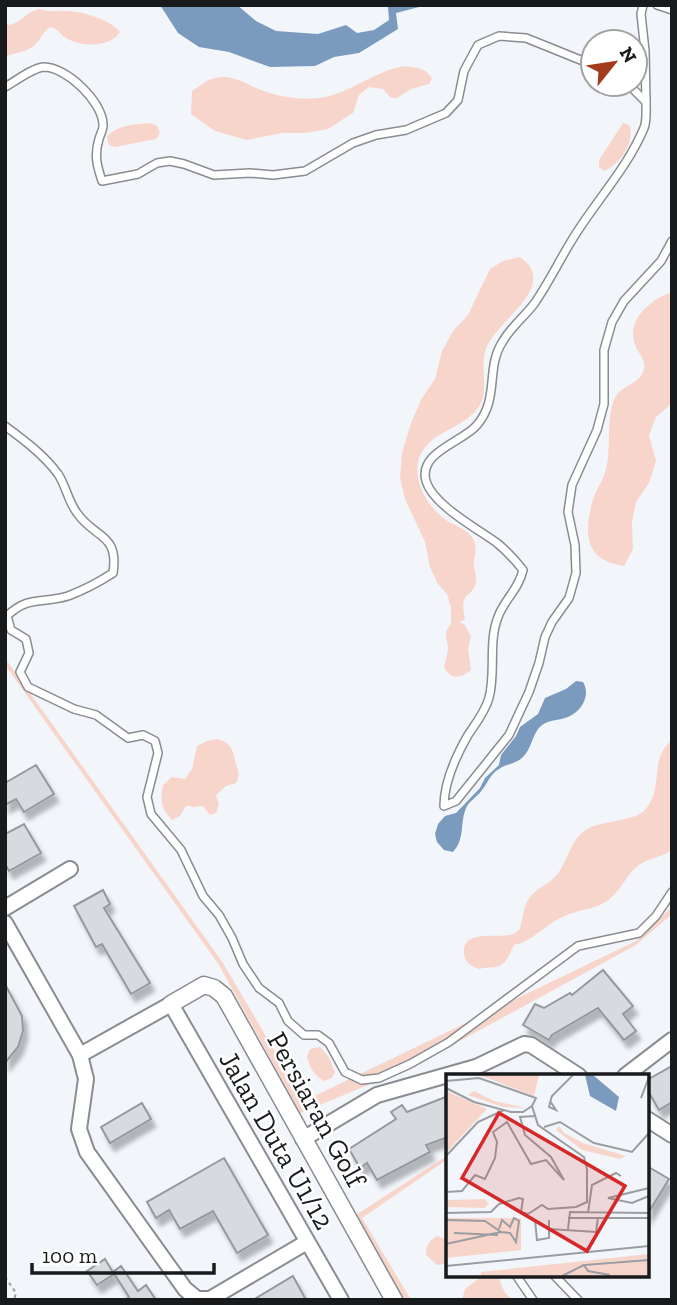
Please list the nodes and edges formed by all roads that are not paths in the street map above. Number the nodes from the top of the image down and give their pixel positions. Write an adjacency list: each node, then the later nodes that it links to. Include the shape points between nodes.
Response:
1 (643, 5): 7 (lane)
2 (657, 5): 3 (lane)
3 (672, 10)
4 (579, 59): 5 (lane, via 526,38 499,36 478,45 464,71 458,100 446,113 406,130 353,143 305,171 273,174 215,175 170,161 102,181 95,163 104,124 95,100 82,87 52,68 40,67)
5 (5, 87)
6 (642, 98): 7 (lane)
7 (646, 102): 8 (lane, via 646,125 635,146 534,304 502,341 494,362 490,405 477,426 434,455 426,470 433,493 497,543 523,570 498,617 489,698 444,789 444,806 456,801 509,735 529,692 545,637 569,598 576,573 568,512 572,485 604,404 604,350 612,322)
8 (672, 242)
9 (5, 426): 11 (lane, via 41,455 59,476 68,502 83,522 105,537 116,555 113,573 90,587 65,597 34,600 6,616 11,630 26,639 29,653 19,672 28,687 52,701 96,715 128,738 143,735 155,741 158,753 147,797 151,814 181,850 203,897 219,915 259,988 304,1035 318,1035 329,1043 345,1072 362,1080 379,1078 410,1064 449,1042 579,946 639,933)
10 (70, 869): 12 (street)
11 (672, 892)
12 (5, 908)
13 (5, 923): 16 (street)
14 (172, 1004): 16 (street); 23 (street, Persiaran Golf, via 204,985 224,996); 24 (street, Jalan Duta U1/12)
15 (672, 1040): 19 (street)
16 (80, 1055): 24 (street, via 86,1079 79,1129 87,1152 185,1289 197,1299 210,1299)
17 (451, 1074): 18 (street, via 524,1044)
18 (575, 1074)
19 (628, 1074)
20 (446, 1075): 23 (street, via 377,1095)
21 (649, 1120): 22 (street)
22 (672, 1135)
23 (303, 1139): 28 (street, Persiaran Golf)
24 (307, 1242): 27 (street, Jalan Duta U1/12)
25 (517, 1277): 29 (lane)
26 (556, 1277): 30 (lane)
27 (341, 1300)
28 (394, 1300)
29 (533, 1300)
30 (578, 1300)

